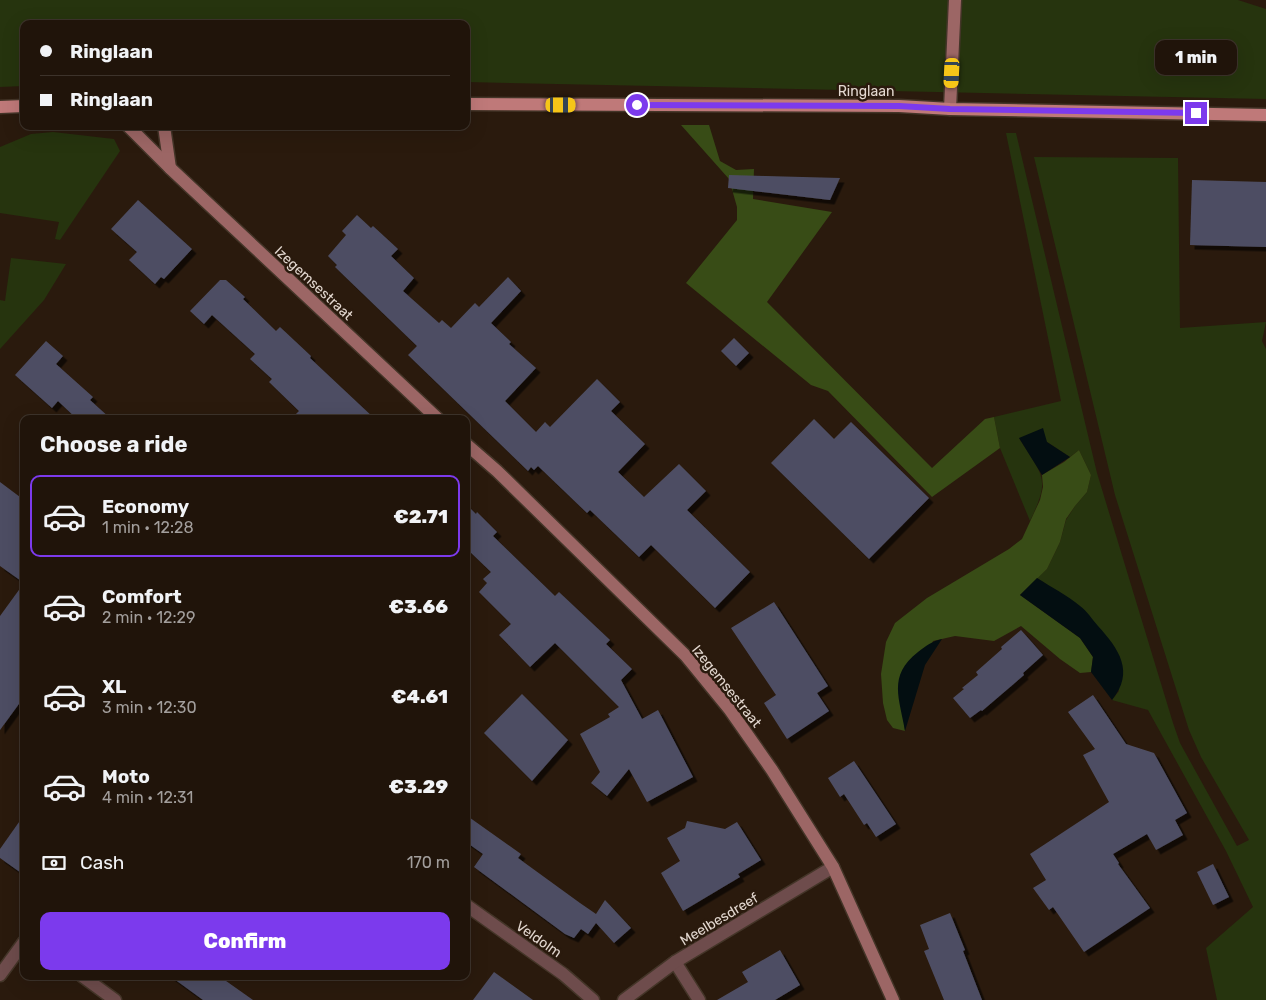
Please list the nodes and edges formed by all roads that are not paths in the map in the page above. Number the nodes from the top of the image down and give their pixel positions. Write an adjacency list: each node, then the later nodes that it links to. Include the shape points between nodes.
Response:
1 (955, 0): 5 (street)
2 (470, 104): 5 (main road, Ringlaan)
3 (20, 106): 4 (main road)
4 (0, 107)
5 (950, 109): 6 (main road, Ringlaan)
6 (1266, 115)
7 (132, 130): 9 (street, Izegemsestraat)
8 (165, 130): 9 (street)
9 (170, 168): 10 (street, Izegemsestraat)
10 (433, 415)
11 (470, 447): 12 (street, Izegemsestraat, via 686,656 767,762)
12 (833, 867): 15 (street, Meelbesdreef); 22 (street, Izegemsestraat)
13 (470, 908): 19 (street, Veldolm, via 563,974)
14 (20, 948): 16 (street)
15 (676, 962): 20 (street, Meelbesdreef); 21 (street)
16 (0, 975)
17 (88, 980): 18 (street)
18 (115, 1000)
19 (593, 1000)
20 (624, 1000)
21 (699, 1000)
22 (893, 1000)

